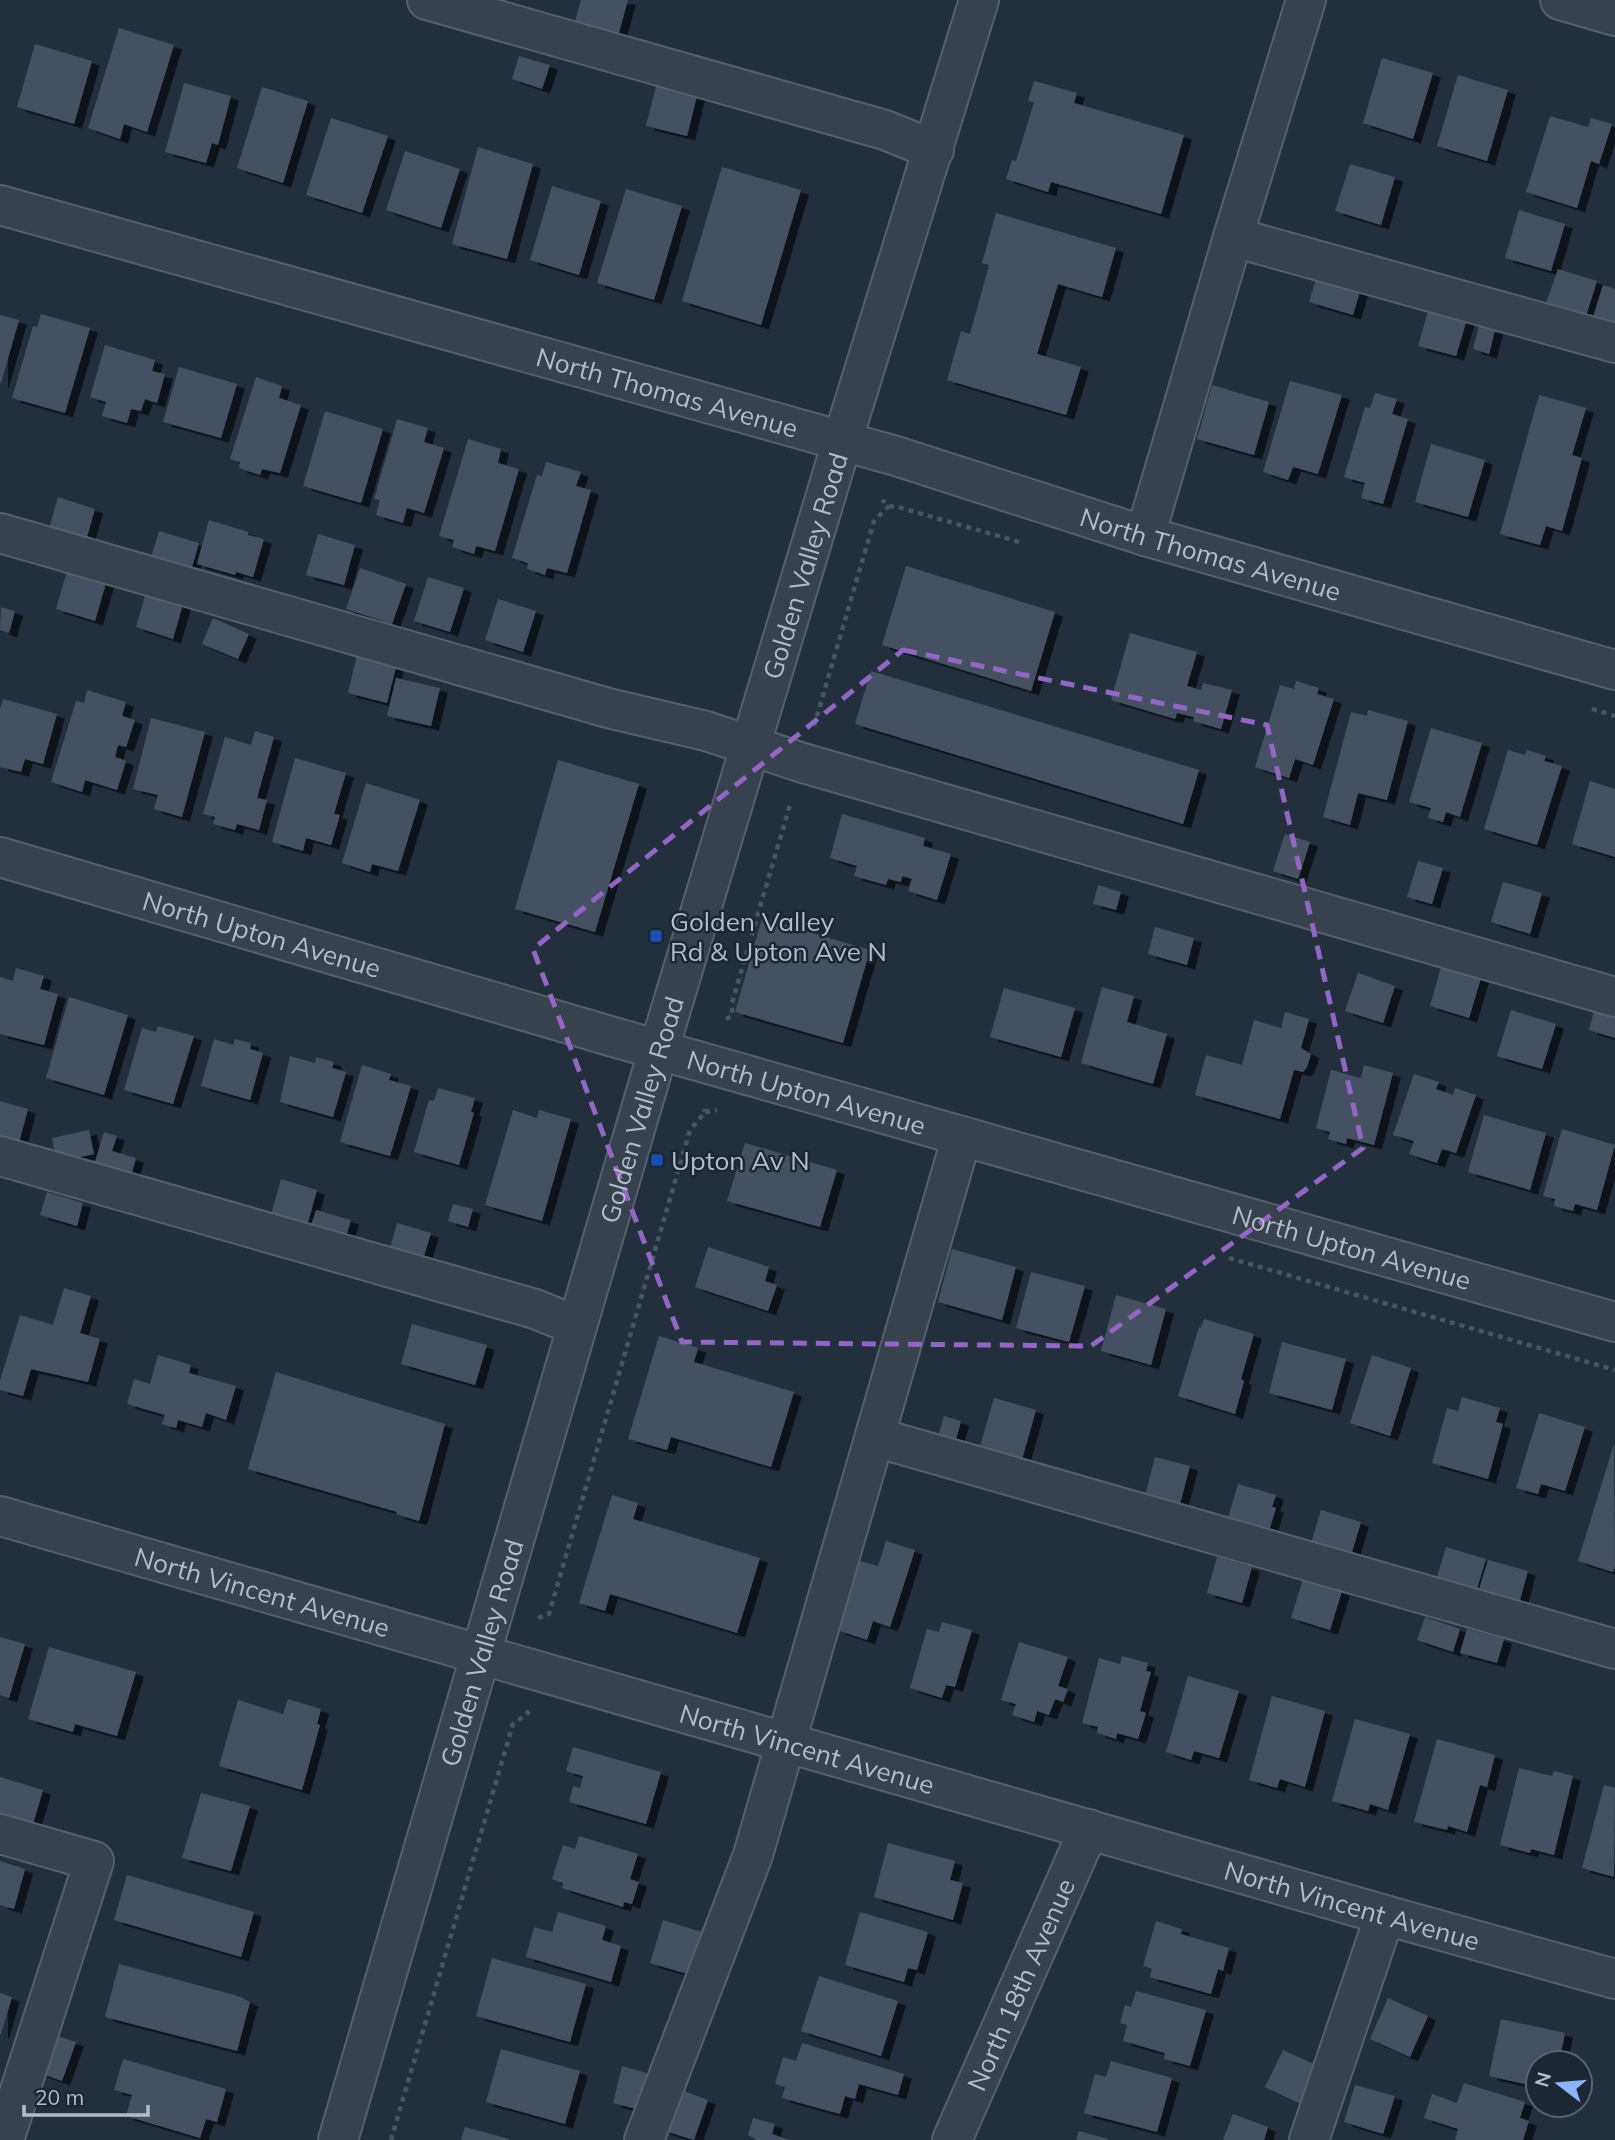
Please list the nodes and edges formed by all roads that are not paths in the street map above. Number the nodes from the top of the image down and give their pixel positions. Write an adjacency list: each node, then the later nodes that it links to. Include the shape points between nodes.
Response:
1 (428, 0): 6 (street, via 885,130)
2 (979, 0): 6 (street, Golden Valley Road)
3 (1306, 0): 8 (street)
4 (1560, 0): 5 (street)
5 (1615, 16)
6 (934, 150): 10 (street, Golden Valley Road)
7 (0, 205): 10 (street, North Thomas Avenue)
8 (1233, 237): 9 (street); 12 (street)
9 (1615, 343)
10 (842, 442): 12 (street, North Thomas Avenue); 14 (street, Golden Valley Road)
11 (0, 533): 14 (street)
12 (1145, 537): 13 (street, North Thomas Avenue)
13 (1615, 670)
14 (751, 747): 16 (street); 17 (street, Golden Valley Road)
15 (0, 857): 17 (street, North Upton Avenue)
16 (1615, 997)
17 (659, 1049): 18 (street, North Upton Avenue); 21 (street, Golden Valley Road)
18 (962, 1136): 20 (street, North Upton Avenue); 22 (street)
19 (0, 1156): 21 (street, via 535,1309)
20 (1615, 1322)
21 (577, 1326): 25 (street, Golden Valley Road)
22 (876, 1437): 24 (street); 26 (street)
23 (0, 1516): 25 (street, North Vincent Avenue)
24 (1615, 1649)
25 (480, 1653): 26 (street, North Vincent Avenue); 32 (street, Golden Valley Road)
26 (784, 1742): 27 (street, North Vincent Avenue); 33 (street, via 753,1855)
27 (1089, 1829): 29 (street, North Vincent Avenue); 34 (street, North 18th Avenue)
28 (0, 1834): 31 (street, via 94,1861)
29 (1385, 1915): 30 (street, North Vincent Avenue); 35 (street)
30 (1615, 1979)
31 (4, 2140)
32 (338, 2140)
33 (644, 2140)
34 (952, 2140)
35 (1309, 2140)

